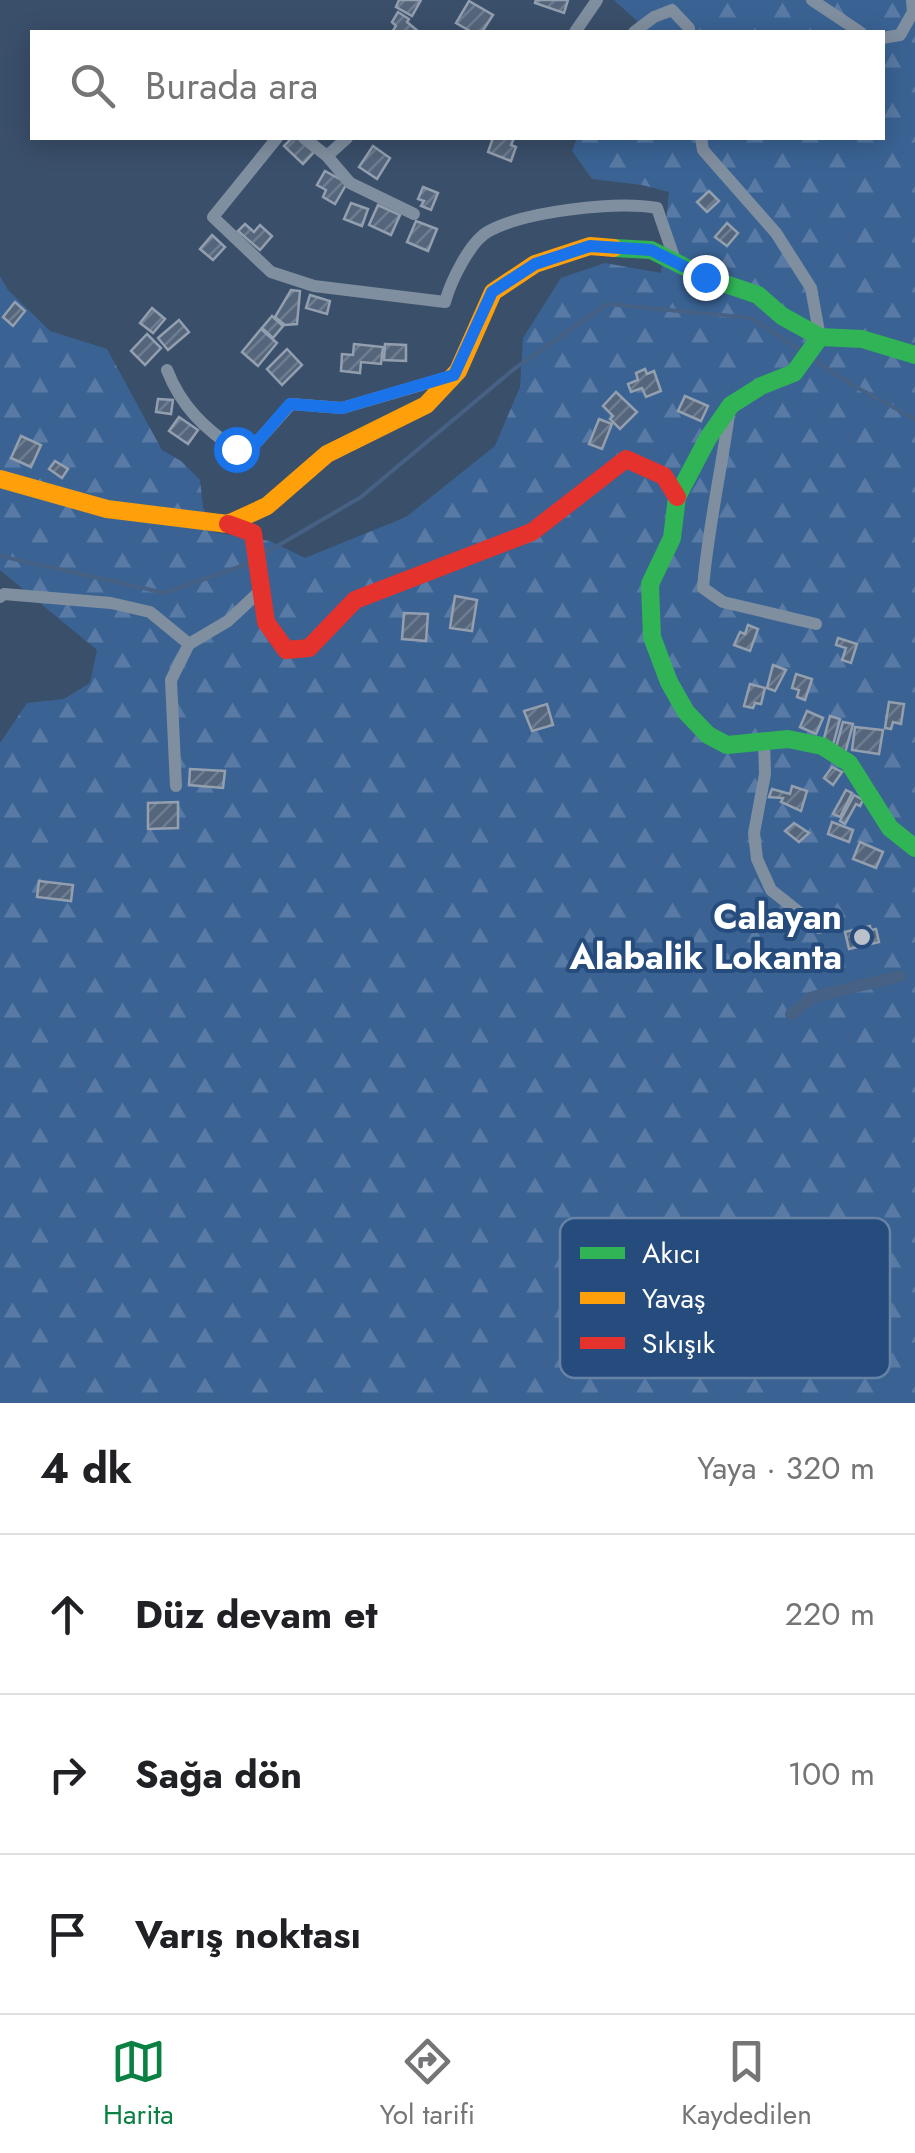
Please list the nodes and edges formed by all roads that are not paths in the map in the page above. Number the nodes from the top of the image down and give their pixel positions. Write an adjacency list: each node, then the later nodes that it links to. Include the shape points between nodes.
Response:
1 (597, 0): 4 (street)
2 (812, 0): 7 (street)
3 (912, 0): 8 (street, via 900,35)
4 (576, 30)
5 (636, 30): 6 (street, via 672,10)
6 (689, 30)
7 (857, 30)
8 (885, 38)
9 (275, 140): 15 (street, via 213,217 271,272 314,286 445,302 452,278 487,232 548,213 629,203 657,208)
10 (307, 140): 13 (street)
11 (345, 140): 13 (street)
12 (701, 140): 16 (street, via 776,233 810,288)
13 (327, 156): 14 (street, via 350,183)
14 (414, 214)
15 (676, 263): 16 (street, via 758,295); 19 (street, via 651,250 590,246 535,264 492,292)
16 (820, 337): 17 (street, via 862,339); 20 (street, via 794,373)
17 (915, 356)
18 (167, 370): 19 (street, via 177,396 208,431 236,449 257,442 290,404 342,408)
19 (454, 375): 23 (street, via 426,406 327,454 267,506)
20 (731, 405): 22 (street); 26 (street, via 703,588 723,602)
21 (0, 479): 23 (street, via 106,509)
22 (677, 496): 24 (street, via 664,476 626,458 532,532 355,600 309,648 286,650 266,622); 28 (street, via 672,538 650,584 652,638 686,712 708,735 727,744)
23 (228, 524): 24 (street, via 253,533)
24 (261, 590): 27 (street)
25 (0, 597): 27 (street, via 111,603 150,612)
26 (816, 624)
27 (189, 644): 29 (street, via 171,680)
28 (764, 740): 30 (street, via 822,746 848,763 890,828); 31 (street, via 766,774 754,833 758,860 771,890)
29 (176, 786)
30 (915, 848)
31 (819, 928)

